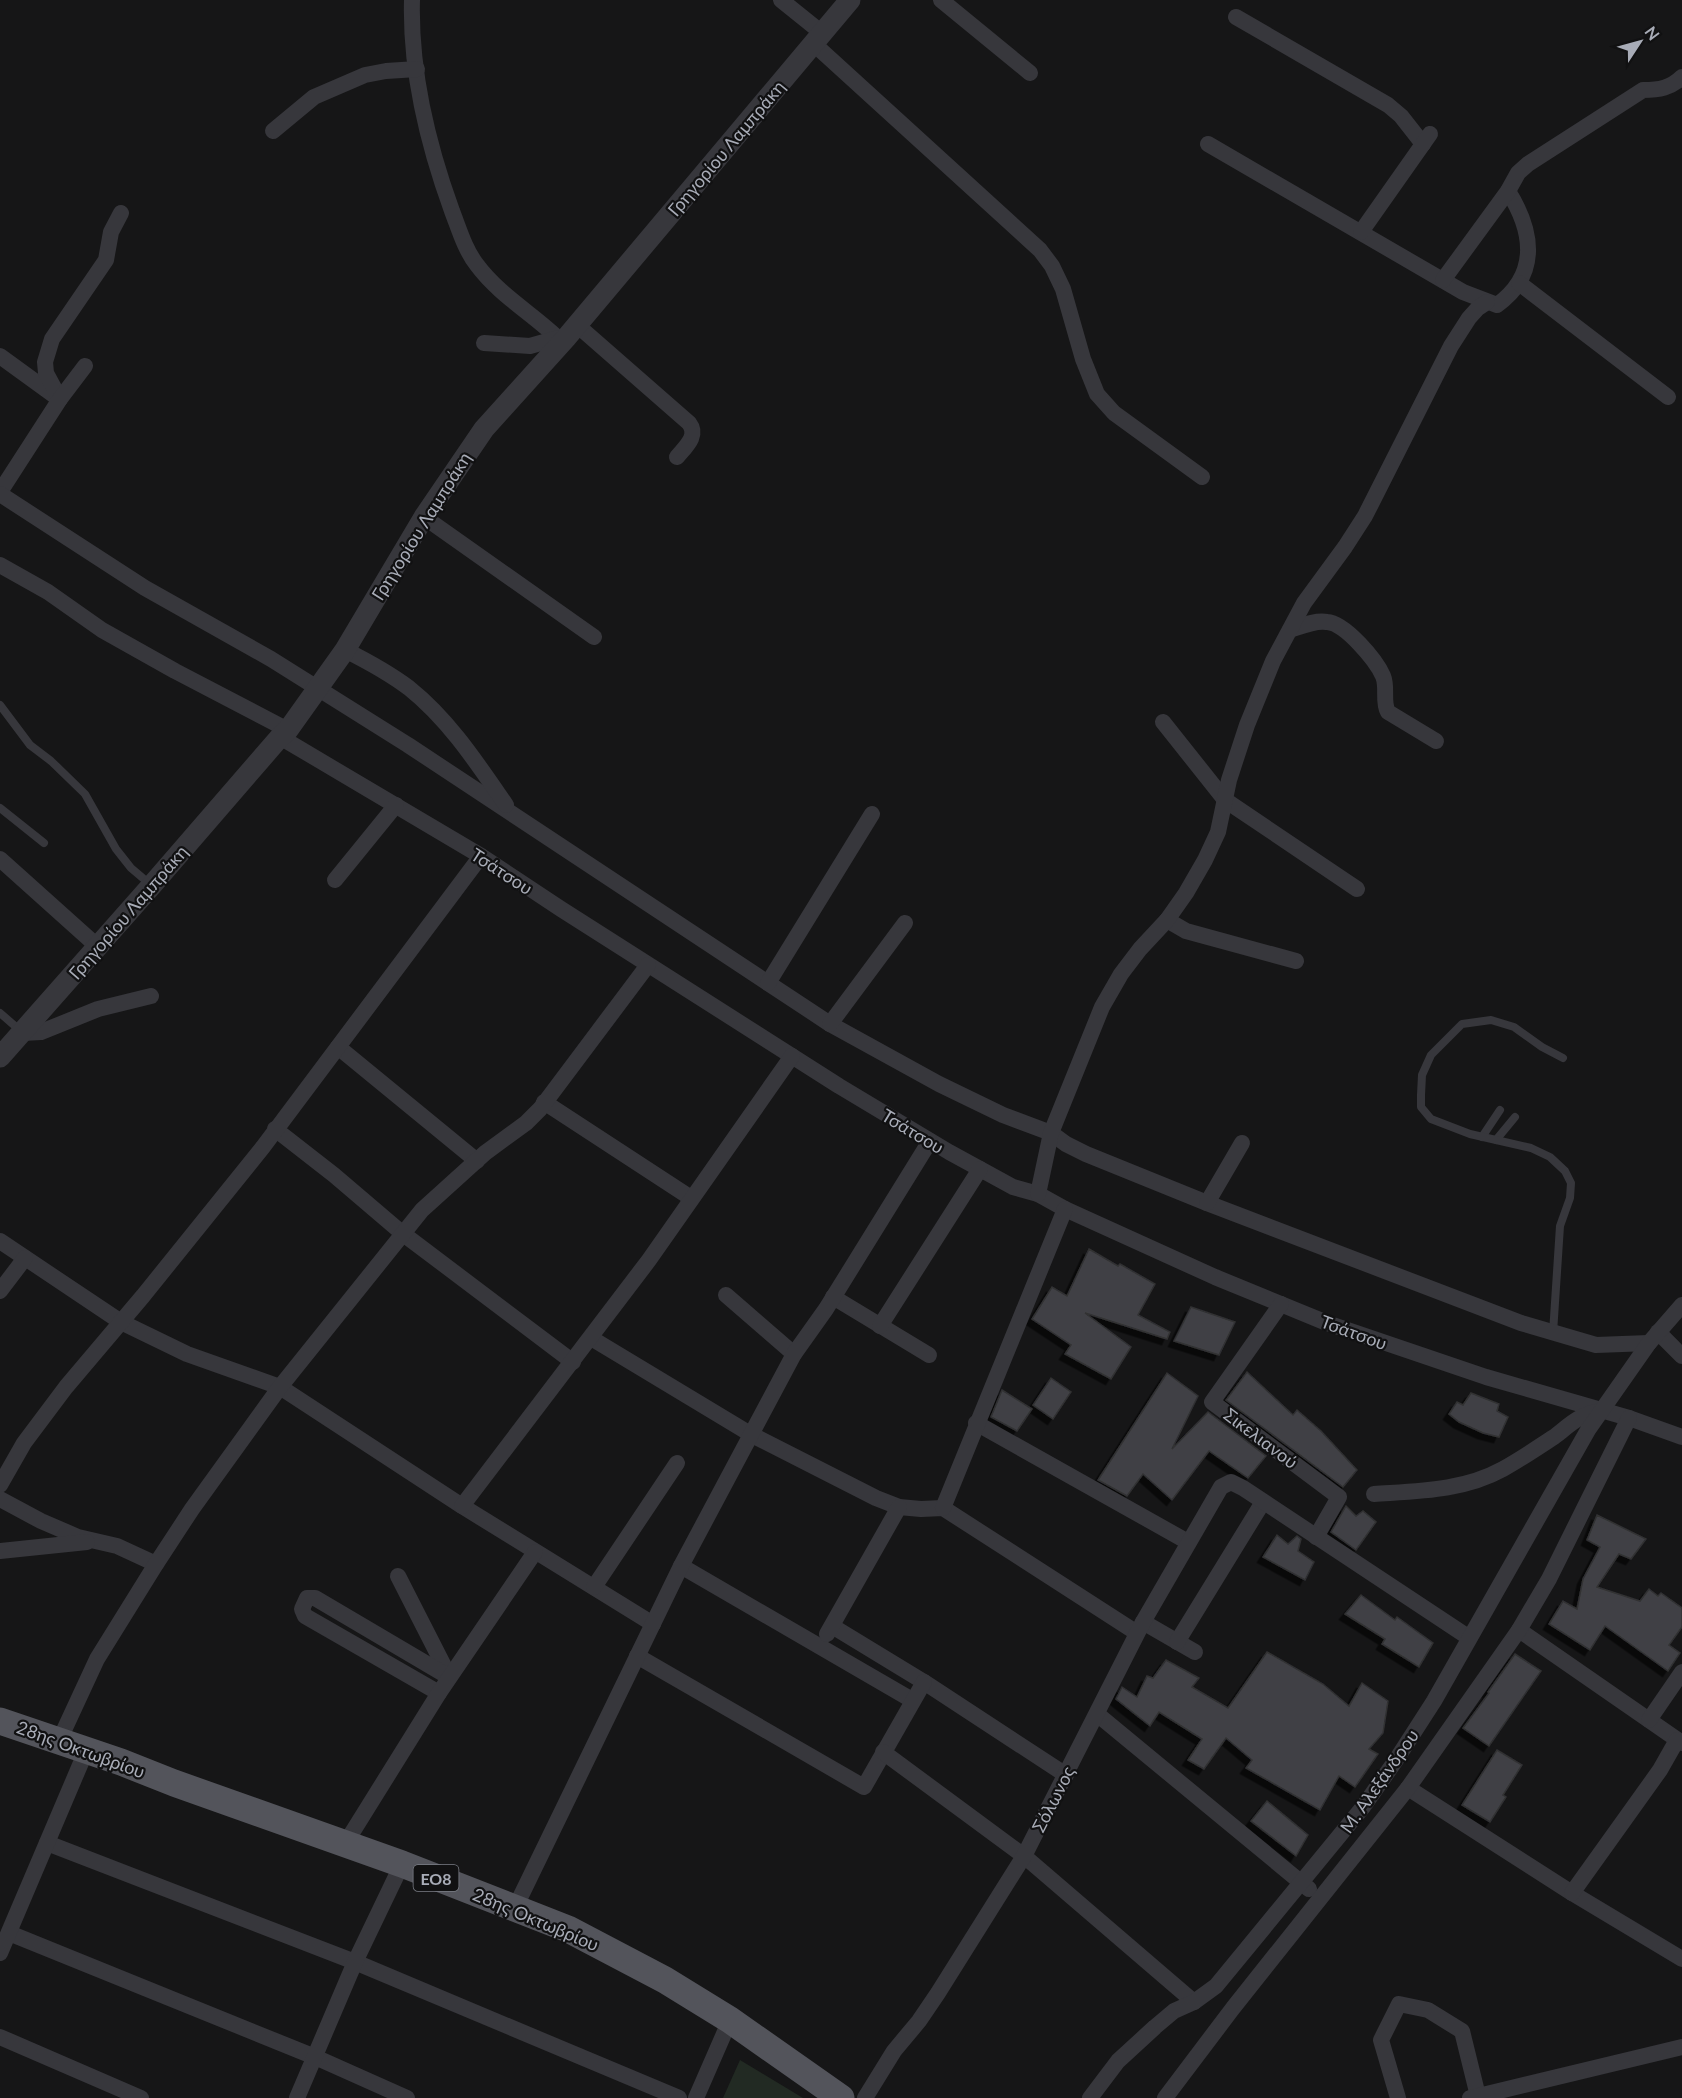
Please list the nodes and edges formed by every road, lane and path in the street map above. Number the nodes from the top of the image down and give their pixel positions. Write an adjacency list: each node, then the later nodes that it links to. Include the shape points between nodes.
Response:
1 (412, 0): 7 (street)
2 (781, 0): 6 (street)
3 (850, 0): 6 (street, Γρηγορίου Λαμπράκη)
4 (941, 0): 8 (street)
5 (1236, 17): 14 (street, via 1388,105 1426,139)
6 (818, 39): 18 (street, Γρηγορίου Λαμπράκη); 26 (street, via 1040,250 1063,290 1097,394 1114,413)
7 (417, 69): 10 (street, via 364,75 314,97); 19 (street, via 435,164 475,264 496,288)
8 (1030, 73)
9 (1682, 77): 12 (street, via 1657,90 1643,90 1554,146 1518,173)
10 (273, 131)
11 (1208, 144): 14 (street)
12 (1508, 191): 15 (street); 16 (street, via 1530,242)
13 (122, 213): 24 (street, via 111,232 106,260 52,339 46,373)
14 (1361, 232): 15 (street)
15 (1443, 280): 17 (street)
16 (1519, 284): 17 (street, via 1497,305); 23 (street)
17 (1487, 302): 30 (street, via 1474,313 1451,346 1365,516 1304,603)
18 (577, 325): 19 (street, Γρηγορίου Λαμπράκη); 25 (street, via 689,423 694,435)
19 (560, 340): 20 (street, via 530,346); 28 (street, Γρηγορίου Λαμπράκη, via 483,429)
20 (484, 343)
21 (0, 356): 24 (street)
22 (84, 366): 24 (street)
23 (1668, 397)
24 (60, 399): 27 (street)
25 (677, 457)
26 (1202, 477)
27 (0, 493): 33 (street, via 145,588)
28 (424, 517): 31 (street); 32 (street, Γρηγορίου Λαμπράκη)
29 (0, 565): 36 (street, Τσάτσου, via 113,636)
30 (1290, 630): 37 (street, via 1327,621 1345,631 1364,648 1383,677 1388,712); 38 (street, via 1262,685)
31 (594, 637)
32 (345, 650): 33 (street, Γρηγορίου Λαμπράκη); 41 (street, via 410,688 435,712)
33 (319, 688): 36 (street, Γρηγορίου Λαμπράκη); 41 (street)
34 (0, 705): 47 (lane, via 30,745 85,794 116,849)
35 (1163, 722): 38 (street)
36 (284, 733): 39 (street, Τσάτσου); 47 (street, Γρηγορίου Λαμπράκη)
37 (1436, 741)
38 (1225, 800): 48 (street); 49 (street, via 1218,832 1205,860)
39 (396, 805): 44 (street, Τσάτσου); 46 (street)
40 (0, 808): 43 (lane)
41 (511, 812): 54 (street)
42 (872, 814): 54 (street)
43 (44, 843)
44 (481, 856): 53 (street, Τσάτσου); 59 (street)
45 (0, 859): 51 (street)
46 (335, 880)
47 (152, 885): 51 (street, Γρηγορίου Λαμπράκη)
48 (1357, 889)
49 (1167, 920): 52 (street, via 1186,931); 67 (street, via 1121,974 1102,1007)
50 (905, 923): 57 (street)
51 (97, 946): 58 (street, Γρηγορίου Λαμπράκη)
52 (1296, 961)
53 (648, 965): 60 (street, Τσάτσου); 63 (street)
54 (768, 983): 57 (street)
55 (151, 996): 58 (street, via 98,1009 41,1032)
56 (0, 1013): 58 (lane)
57 (830, 1024): 67 (street, via 939,1084)
58 (23, 1033): 61 (street, Γρηγορίου Λαμπράκη)
59 (338, 1047): 66 (street); 72 (street)
60 (792, 1056): 70 (street, Τσάτσου); 75 (street)
61 (0, 1057)
62 (1563, 1058): 68 (lane, via 1515,1027 1491,1020 1462,1024 1431,1055 1422,1075 1421,1107 1431,1119)
63 (544, 1102): 72 (street, via 526,1123); 75 (street)
64 (1500, 1110): 68 (lane)
65 (1515, 1117): 69 (lane)
66 (275, 1129): 78 (street); 86 (street)
67 (1051, 1133): 74 (street); 76 (street, via 1086,1154)
68 (1482, 1137): 69 (lane)
69 (1496, 1140): 88 (lane, via 1550,1157 1571,1183 1560,1227)
70 (930, 1141): 73 (street, Τσάτσου); 83 (street)
71 (1242, 1143): 76 (street)
72 (477, 1161): 78 (street)
73 (980, 1169): 74 (street, Τσάτσου, via 1013,1187); 87 (street)
74 (1038, 1194): 77 (street, Τσάτσου)
75 (691, 1198): 89 (street)
76 (1207, 1203): 88 (street)
77 (1065, 1209): 84 (street, Τσάτσου); 99 (street)
78 (402, 1233): 95 (street); 96 (street)
79 (0, 1241): 80 (street)
80 (25, 1258): 81 (street); 86 (street)
81 (0, 1291)
82 (726, 1294): 92 (street)
83 (833, 1297): 87 (street); 92 (street)
84 (1281, 1304): 97 (street, Τσάτσου, via 1486,1377); 110 (street, Σικελιανού, via 1212,1402 1339,1497)
85 (1682, 1305): 90 (street, Μ. Αλεξάνδρου)
86 (121, 1322): 96 (street, via 187,1354); 103 (street, via 24,1443)
87 (880, 1326): 93 (street)
88 (1553, 1333): 90 (street, via 1596,1346)
89 (591, 1338): 95 (street); 100 (street)
90 (1653, 1338): 91 (street); 94 (street); 97 (street, Μ. Αλεξάνδρου)
91 (1682, 1339)
92 (794, 1354): 100 (street)
93 (929, 1355)
94 (1682, 1356)
95 (573, 1362): 107 (street)
96 (280, 1387): 107 (street); 115 (street)
97 (1602, 1410): 98 (street, Τσάτσου); 104 (street, via 1576,1418 1524,1456 1484,1478 1441,1489); 123 (street, Μ. Αλεξάνδρου)
98 (1629, 1418): 101 (street, Τσάτσου); 122 (street, Μ. Αλεξάνδρου, via 1549,1579)
99 (976, 1423): 109 (street); 112 (street)
100 (752, 1435): 108 (street); 116 (street)
101 (1682, 1437)
102 (677, 1463): 118 (street)
103 (0, 1485)
104 (1374, 1494)
105 (0, 1499): 111 (street, via 40,1521)
106 (1263, 1502): 110 (street); 112 (street, Σόλωνος, via 1231,1482 1221,1487); 124 (street)
107 (462, 1506): 114 (street)
108 (899, 1507): 109 (street); 120 (street)
109 (943, 1508): 121 (street)
110 (1316, 1537): 123 (street)
111 (96, 1541): 113 (street); 115 (street)
112 (1188, 1542): 121 (street, Σόλωνος)
113 (0, 1551)
114 (535, 1552): 118 (street); 129 (street)
115 (156, 1564): 136 (street, via 97,1659)
116 (681, 1566): 119 (street); 125 (street)
117 (398, 1576): 129 (street)
118 (594, 1587): 119 (street)
119 (653, 1624): 127 (street)
120 (832, 1626): 125 (street); 130 (street)
121 (1140, 1628): 124 (street); 133 (street, Σόλωνος)
122 (1519, 1630): 134 (street); 141 (street, Μ. Αλεξάνδρου)
123 (1468, 1637): 146 (street, Μ. Αλεξάνδρου, via 1396,1760)
124 (1177, 1642): 126 (street)
125 (819, 1647): 132 (street)
126 (1195, 1652)
127 (637, 1656): 139 (street, via 864,1787); 149 (street)
128 (1682, 1672): 134 (street)
129 (449, 1677): 131 (street); 131 (street, via 315,1598 307,1598 302,1609 305,1616)
130 (924, 1682): 132 (street); 140 (street)
131 (439, 1693): 143 (street)
132 (912, 1700): 139 (street)
133 (1097, 1714): 140 (street, Σόλωνος); 146 (street)
134 (1649, 1720): 137 (street)
135 (0, 1721): 136 (main road, 28ης Οκτωβρίου / ΕΟ8)
136 (59, 1741): 138 (main road, 28ης Οκτωβρίου / ΕΟ8)
137 (1680, 1742): 147 (street)
138 (86, 1751): 142 (street); 143 (main road, 28ης Οκτωβρίου / ΕΟ8)
139 (883, 1752): 144 (street)
140 (1066, 1775): 144 (street, Σόλωνος)
141 (1408, 1788): 147 (street); 148 (street, Μ. Αλεξάνδρου)
142 (47, 1843): 150 (street); 153 (street)
143 (345, 1844): 145 (main road, 28ης Οκτωβρίου / ΕΟ8)
144 (1024, 1856): 154 (street); 166 (street, Σόλωνος)
145 (402, 1864): 149 (main road, 28ης Οκτωβρίου / ΕΟ8); 153 (street)
146 (1301, 1883): 148 (street); 154 (street, Μ. Αλεξάνδρου, via 1216,1986)
147 (1572, 1893): 152 (street)
148 (1320, 1899): 168 (street, Μ. Αλεξάνδρου)
149 (515, 1908): 155 (main road, 28ης Οκτωβρίου / ΕΟ8, via 568,1929 665,1980)
150 (9, 1933): 151 (street); 158 (street)
151 (0, 1953)
152 (1682, 1959)
153 (355, 1962): 158 (street); 164 (street)
154 (1194, 2002): 167 (street, Μ. Αλεξάνδρου, via 1174,2011 1118,2061)
155 (730, 2020): 159 (main road, 28ης Οκτωβρίου / ΕΟ8); 165 (street)
156 (0, 2037): 161 (street)
157 (1682, 2048): 160 (street)
158 (315, 2057): 162 (street); 163 (street)
159 (838, 2097)
160 (1474, 2097): 169 (street, via 1462,2031 1428,2010 1399,2004 1381,2040)
161 (141, 2098)
162 (297, 2098)
163 (407, 2098)
164 (678, 2098)
165 (696, 2098)
166 (866, 2098)
167 (1090, 2098)
168 (1165, 2098)
169 (1398, 2098)

